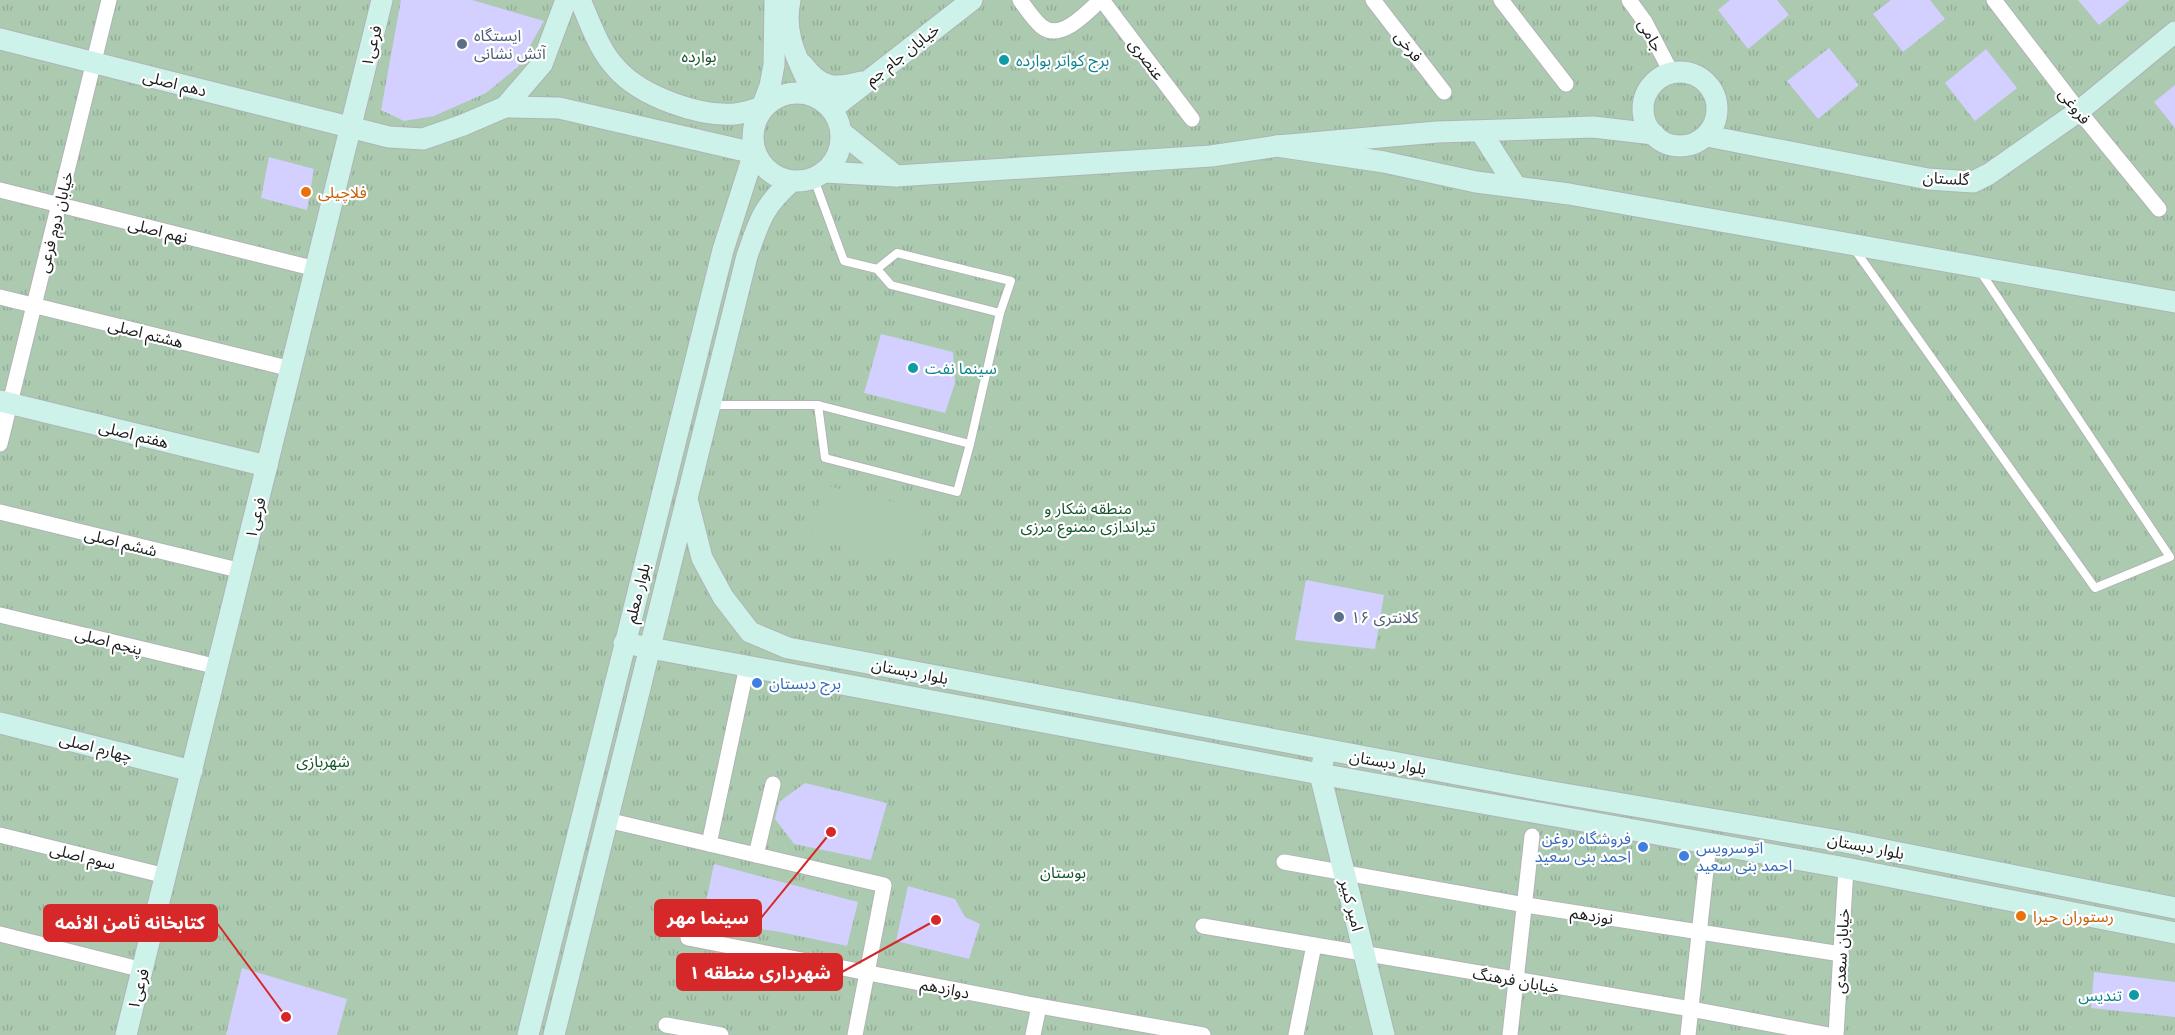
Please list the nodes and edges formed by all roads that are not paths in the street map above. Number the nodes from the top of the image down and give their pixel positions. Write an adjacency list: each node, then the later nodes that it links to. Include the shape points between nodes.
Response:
1 (109, 0): 17 (street, خیابان دوم فرعی)
2 (382, 0): 28 (street, فرعی۱)
3 (566, 0): 23 (street, via 543,64)
4 (580, 0): 24 (street, via 598,44 617,70 641,88 669,102 703,111 733,114)
5 (775, 0): 24 (street, via 774,65)
6 (790, 0): 16 (street, via 788,37)
7 (972, 0): 19 (street, خیابان جام جم)
8 (1020, 0): 9 (street, via 1040,26 1053,31 1067,27)
9 (1101, 0): 27 (street, عنصری)
10 (1373, 0): 21 (street, فرخی)
11 (1501, 0): 20 (street)
12 (1629, 0): 18 (street, جامی)
13 (1994, 0): 26 (street, فروغی)
14 (2175, 32): 26 (street, گلستان)
15 (0, 39): 17 (street, دهم اصلی)
16 (795, 53): 19 (street, via 814,78 829,86); 22 (street)
17 (94, 62): 28 (street, دهم اصلی); 40 (street, خیابان دوم فرعی)
18 (1671, 72): 31 (street, via 1654,81 1644,98 1644,117); 32 (street, via 1691,73 1707,82 1717,99 1717,119)
19 (868, 80): 25 (street, خیابان جام جم)
20 (1566, 84)
21 (1444, 92)
22 (814, 95): 24 (street, via 791,93); 25 (street)
23 (505, 107): 28 (street, دهم اصلی, via 423,139 389,137); 34 (street, via 559,108)
24 (762, 107): 34 (street, via 752,139)
25 (832, 109): 29 (street)
26 (2079, 111): 32 (street, گلستان, via 1973,182 1928,179); 41 (street, فروغی)
27 (1192, 119)
28 (351, 127): 44 (street, فرعی۱)
29 (841, 132): 35 (street, via 835,161); 36 (street)
30 (1481, 132): 31 (street, via 1593,127); 33 (street, via 1437,132); 38 (street)
31 (1654, 134): 32 (street, via 1680,145 1689,145)
32 (1707, 135)
33 (1277, 146): 36 (street, via 1210,156); 38 (street)
34 (754, 153): 37 (street, via 776,177); 61 (street, بلوار معلم, via 723,250)
35 (819, 176): 36 (street); 37 (street); 45 (lane, via 844,261)
36 (896, 176)
37 (791, 182): 52 (street, بلوار معلم, via 774,197 757,226)
38 (1516, 187): 42 (street)
39 (0, 190): 40 (street, نهم اصلی)
40 (59, 205): 44 (street, نهم اصلی); 48 (street, خیابان دوم فرعی)
41 (2159, 209)
42 (1851, 244): 43 (street); 43 (lane, via 2095,588 2170,557)
43 (1977, 266): 47 (street)
44 (316, 269): 50 (street, فرعی۱)
45 (877, 269): 49 (lane, via 891,285); 49 (lane, via 897,253 1011,281)
46 (0, 297): 48 (street, هشتم اصلی)
47 (2175, 302)
48 (34, 306): 50 (street, هشتم اصلی); 51 (street, خیابان دوم فرعی)
49 (1000, 313): 55 (lane)
50 (291, 369): 56 (street, فرعی۱)
51 (5, 402): 54 (street, خیابان دوم فرعی); 56 (street, هفتم اصلی)
52 (710, 405): 53 (lane); 57 (street, بلوار معلم)
53 (818, 405): 55 (lane); 55 (lane, via 825,458 957,492)
54 (0, 444)
55 (970, 444)
56 (267, 466): 59 (street, فرعی۱)
57 (687, 499): 62 (street, بلوار معلم); 66 (street, بلوار دبستان, via 702,558 723,597 750,632 788,648)
58 (0, 513): 59 (street, ششم اصلی)
59 (242, 571): 64 (street, فرعی۱)
60 (0, 615): 64 (street, پنجم اصلی)
61 (624, 643): 62 (street, بلوار دبستان); 98 (street, بلوار معلم)
62 (650, 648): 63 (street, بلوار دبستان); 70 (street, بلوار معلم)
63 (747, 666): 68 (street, بلوار دبستان); 74 (street)
64 (218, 667): 67 (street, فرعی۱)
65 (0, 723): 67 (street, چهارم اصلی)
66 (1325, 750): 68 (street); 81 (street, بلوار دبستان, via 1845,842)
67 (192, 771): 79 (street, فرعی۱)
68 (1320, 774): 73 (street, بلوار دبستان); 78 (street, امیر کبیر)
69 (773, 784): 75 (street)
70 (607, 820): 74 (street); 99 (street, بلوار معلم)
71 (0, 835): 79 (street, سوم اصلی)
72 (1532, 836): 80 (street)
73 (1709, 843): 77 (street, بلوار دبستان); 83 (street)
74 (710, 844): 75 (street)
75 (756, 855): 91 (street, via 884,885)
76 (1284, 862): 78 (street, نوزدهم)
77 (1846, 868): 84 (street, بلوار دبستان); 89 (street, خیابان سعدی)
78 (1344, 872): 80 (street, نوزدهم); 88 (street, امیر کبیر)
79 (166, 876): 90 (street, فرعی۱)
80 (1526, 905): 83 (street, نوزدهم); 92 (street)
81 (2175, 908)
82 (1203, 926): 87 (street, خیابان فرهنگ)
83 (1699, 933): 89 (street, نوزدهم); 94 (street)
84 (2175, 933)
85 (0, 934): 90 (street)
86 (688, 938): 91 (street, دوازدهم)
87 (1314, 945): 88 (street, خیابان فرهنگ); 104 (street)
88 (1364, 954): 92 (street, خیابان فرهنگ); 105 (street, امیر کبیر)
89 (1841, 954): 109 (street, خیابان سعدی)
90 (143, 970): 97 (street, فرعی۱)
91 (867, 972): 93 (street, دوازدهم); 101 (street)
92 (1517, 981): 94 (street, خیابان فرهنگ); 106 (street)
93 (1039, 1006): 96 (street, دوازدهم); 102 (street)
94 (1691, 1009): 107 (street); 108 (street, خیابان فرهنگ)
95 (666, 1025): 100 (street)
96 (1160, 1031): 103 (street, دوازدهم)
97 (126, 1035)
98 (528, 1035)
99 (554, 1035)
100 (721, 1035)
101 (855, 1035)
102 (1033, 1035)
103 (1203, 1035)
104 (1296, 1035)
105 (1384, 1035)
106 (1510, 1035)
107 (1688, 1035)
108 (1829, 1035)
109 (1836, 1035)

